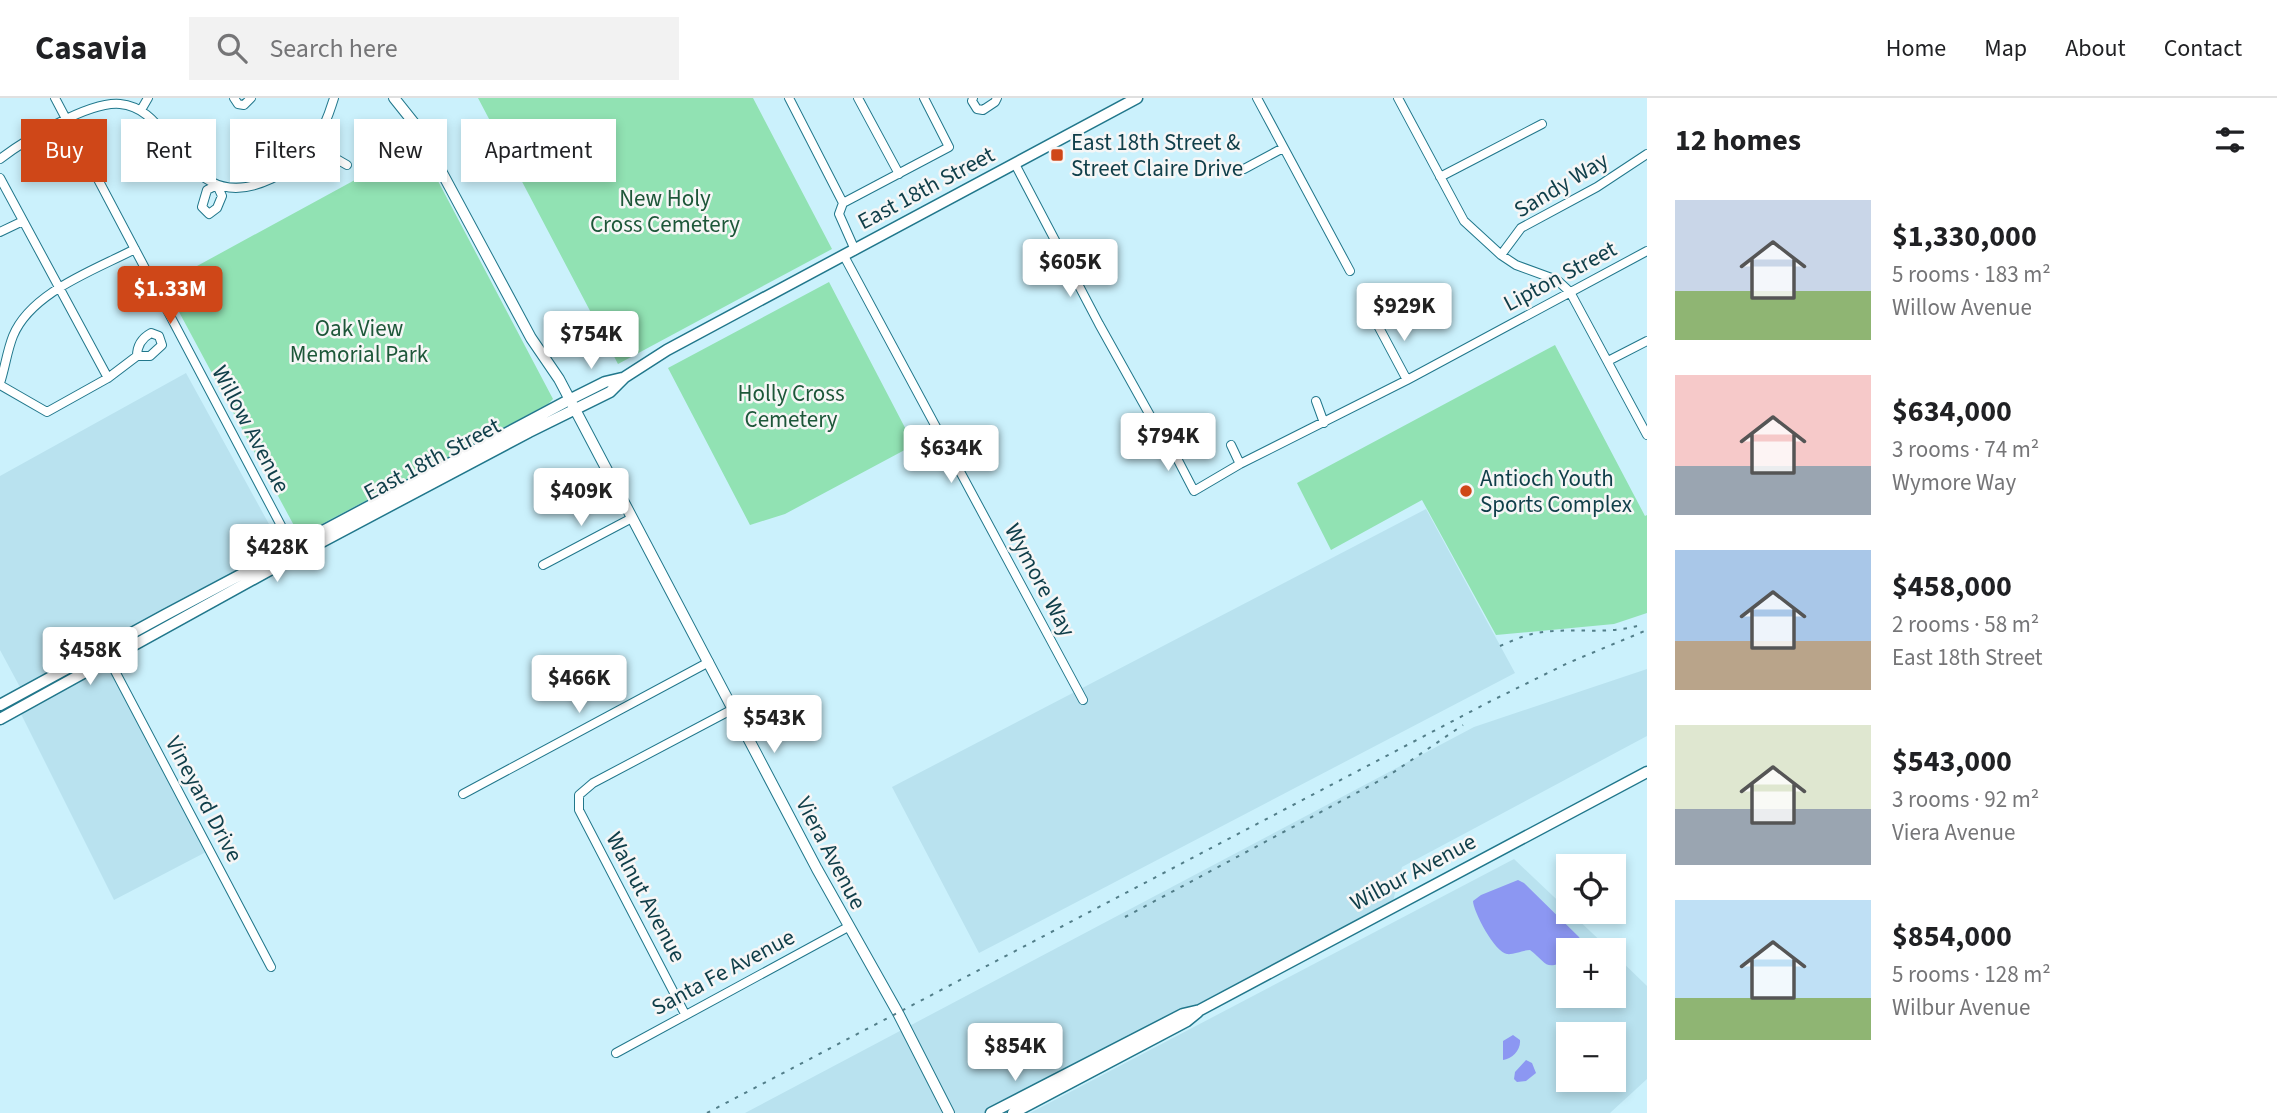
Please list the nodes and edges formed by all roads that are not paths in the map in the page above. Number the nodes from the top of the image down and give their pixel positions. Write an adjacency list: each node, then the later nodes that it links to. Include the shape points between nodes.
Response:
1 (55, 98): 17 (street, Willow Avenue)
2 (148, 98): 16 (street)
3 (234, 98): 4 (street, via 244,105)
4 (251, 98)
5 (334, 98): 19 (street)
6 (394, 98): 52 (street, Viera Avenue, via 418,128)
7 (789, 98): 34 (street, Wymore Way)
8 (858, 98): 29 (street)
9 (924, 98): 29 (street, via 949,147)
10 (974, 98): 11 (street, via 977,109 983,110)
11 (997, 98)
12 (1137, 98): 26 (main road, East 18th Street)
13 (1258, 98): 22 (street)
14 (1410, 98): 15 (street)
15 (1399, 100): 30 (street)
16 (141, 110): 18 (street, via 118,104 97,106); 33 (street, via 202,177 234,189)
17 (66, 119)
18 (68, 119)
19 (327, 119)
20 (1542, 124): 30 (street)
21 (21, 145): 24 (street)
22 (1283, 148): 28 (street); 41 (street)
23 (1647, 154): 40 (street, Sandy Way, via 1521,228)
24 (0, 159)
25 (340, 162): 27 (street)
26 (1015, 164): 39 (main road, East 18th Street); 53 (street)
27 (347, 166)
28 (1244, 169)
29 (899, 174): 34 (street)
30 (1440, 177): 40 (street, via 1464,221)
31 (0, 178): 35 (street)
32 (99, 182): 37 (street, Willow Avenue)
33 (265, 182)
34 (843, 203): 39 (street, Wymore Way, via 839,214)
35 (23, 221): 36 (street); 42 (street)
36 (0, 232)
37 (135, 249): 42 (street); 60 (street, Willow Avenue)
38 (1647, 251): 43 (street, Lipton Street)
39 (850, 253): 52 (main road, East 18th Street, via 667,350 610,392); 65 (street, Wymore Way)
40 (1501, 255): 43 (street, via 1557,280)
41 (1350, 271)
42 (59, 288): 48 (street); 50 (street, via 33,308 14,335)
43 (1570, 292): 47 (street); 49 (street, Lipton Street)
44 (1375, 320): 49 (street)
45 (1647, 341): 47 (street)
46 (137, 356): 48 (street)
47 (1608, 361): 55 (street)
48 (108, 378): 50 (street, via 47,412)
49 (1407, 380): 54 (street, Lipton Street)
50 (0, 384)
51 (1316, 401): 54 (street)
52 (572, 405): 59 (street, Viera Avenue); 60 (main road, East 18th Street)
53 (1152, 419)
54 (1324, 422): 58 (street, Lipton Street)
55 (1647, 435)
56 (1168, 441): 58 (street, Lipton Street, via 1194,491)
57 (1231, 445): 58 (street)
58 (1240, 464)
59 (632, 518): 61 (street); 64 (street, Viera Avenue)
60 (294, 551): 62 (main road, East 18th Street); 63 (main road, East 18th Street)
61 (543, 565)
62 (103, 649): 63 (street, Vineyard Drive); 66 (main road, East 18th Street)
63 (109, 659): 68 (main road, East 18th Street); 72 (street, Vineyard Drive)
64 (709, 662): 67 (street, Viera Avenue); 70 (street)
65 (1083, 700)
66 (0, 705)
67 (733, 709): 71 (street, Viera Avenue); 74 (street, Walnut Avenue, via 593,783 579,795 579,810)
68 (0, 719)
69 (1647, 772): 73 (main road, Wilbur Avenue)
70 (463, 794)
71 (848, 927): 74 (street, Santa Fe Avenue); 76 (street, Viera Avenue)
72 (271, 967)
73 (1200, 1010): 77 (main road, Wilbur Avenue, via 1183,1014); 78 (main road, Wilbur Avenue)
74 (685, 1014): 75 (street, Santa Fe Avenue)
75 (616, 1053)
76 (949, 1113)
77 (992, 1113)
78 (1013, 1113)

